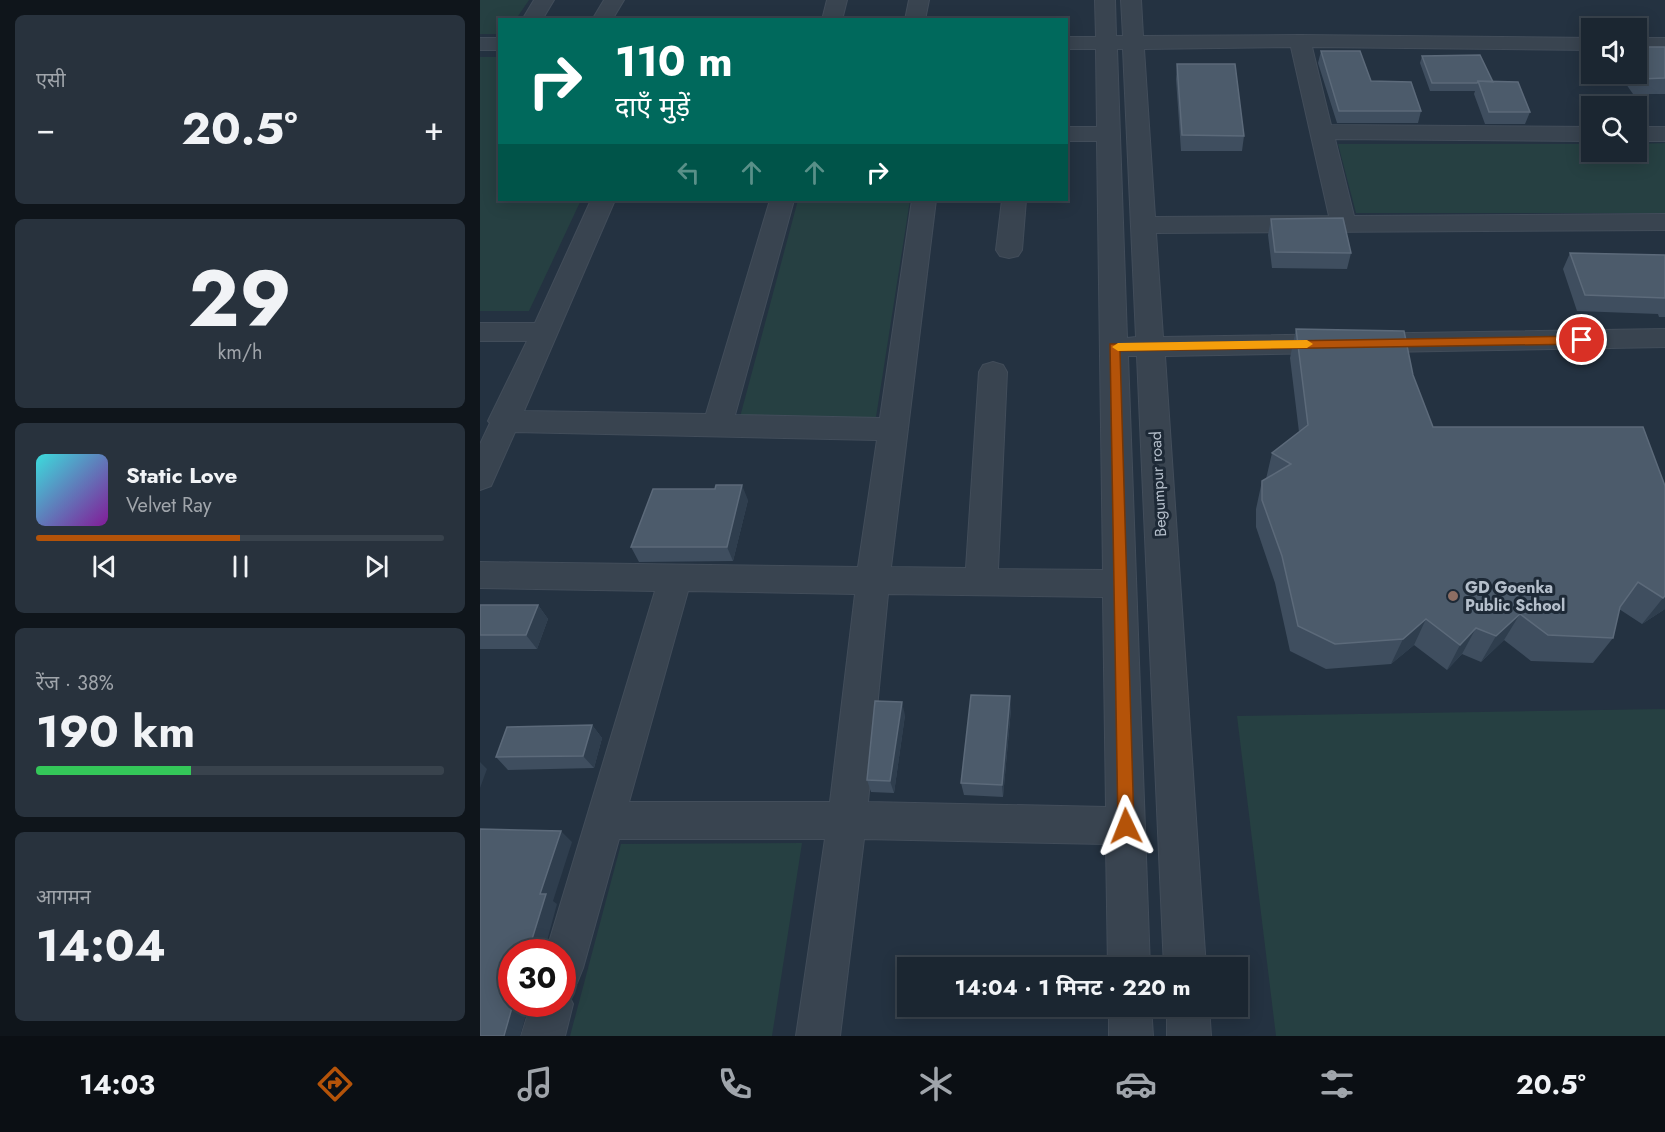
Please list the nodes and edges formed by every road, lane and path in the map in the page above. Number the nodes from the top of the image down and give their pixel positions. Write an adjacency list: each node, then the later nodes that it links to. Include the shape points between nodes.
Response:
1 (544, 0): 7 (street)
2 (615, 0): 8 (street)
3 (837, 0): 9 (street)
4 (919, 0): 10 (street)
5 (1105, 0): 13 (street, Begumpur road)
6 (1131, 0): 13 (street, Begumpur road)
7 (533, 18)
8 (603, 18)
9 (832, 18)
10 (915, 18)
11 (1300, 41): 13 (street); 16 (street); 19 (street)
12 (1068, 43): 13 (street)
13 (1120, 43): 21 (street, Begumpur road); 31 (street, Begumpur road)
14 (480, 44): 15 (street)
15 (498, 44)
16 (1581, 44)
17 (1647, 44): 18 (street)
18 (1665, 44)
19 (1320, 132): 22 (street); 29 (street)
20 (1068, 134): 21 (street)
21 (1108, 134): 37 (street, Begumpur road)
22 (1581, 134)
23 (1647, 134): 24 (street)
24 (1665, 134)
25 (603, 201): 34 (street)
26 (782, 201): 40 (street)
27 (924, 201): 41 (street)
28 (1014, 201): 32 (street)
29 (1343, 222): 30 (street); 31 (street)
30 (1665, 222)
31 (1144, 225): 36 (street, Begumpur road)
32 (1009, 250)
33 (480, 332): 34 (street)
34 (543, 332): 39 (street)
35 (1665, 338): 36 (street)
36 (1150, 346): 37 (street); 53 (street, Begumpur road)
37 (1114, 347): 47 (street, Begumpur road)
38 (993, 372): 46 (street)
39 (503, 422): 40 (street); 42 (street)
40 (717, 426): 41 (street)
41 (892, 429): 45 (street)
42 (480, 478)
43 (480, 575): 44 (street)
44 (675, 579): 45 (street); 49 (street)
45 (873, 580): 46 (street); 48 (street)
46 (981, 582): 47 (street)
47 (1119, 584): 50 (street, Begumpur road)
48 (847, 820): 49 (street); 50 (street); 58 (street)
49 (604, 821): 51 (street)
50 (1126, 826): 52 (street, Begumpur road)
51 (570, 939)
52 (1130, 957)
53 (1184, 957)
54 (548, 1017): 57 (street)
55 (1130, 1017): 59 (street)
56 (1188, 1017): 60 (street)
57 (543, 1036)
58 (818, 1036)
59 (1131, 1036)
60 (1189, 1036)

